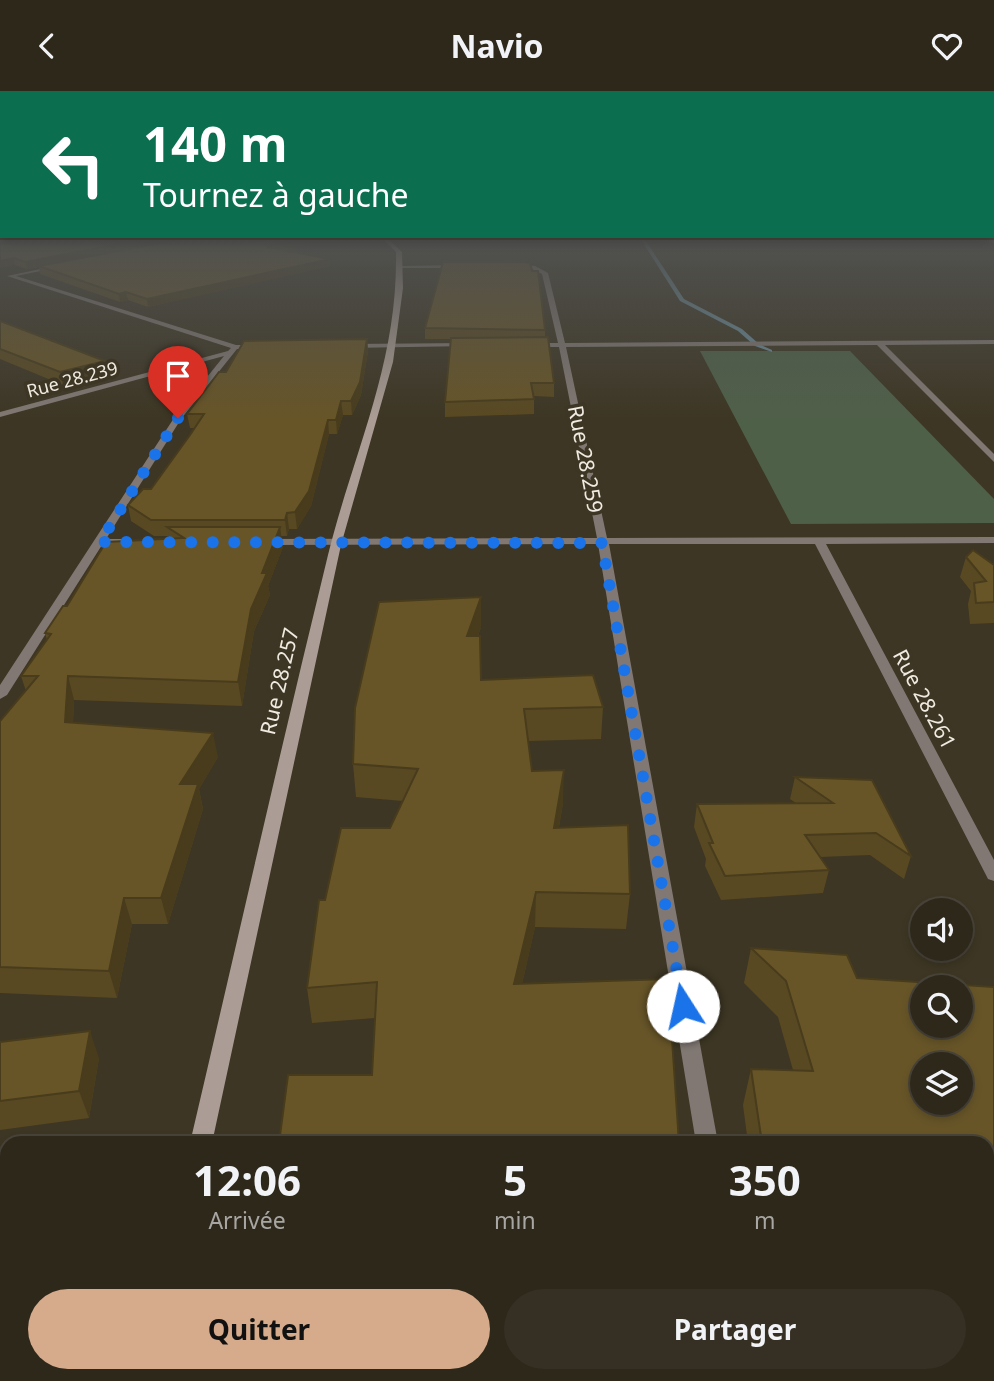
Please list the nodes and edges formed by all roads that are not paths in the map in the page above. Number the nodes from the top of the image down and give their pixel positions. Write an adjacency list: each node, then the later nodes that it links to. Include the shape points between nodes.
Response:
1 (77, 298): 12 (street)
2 (398, 298): 6 (street, Rue 28.257)
3 (551, 298): 9 (street, Rue 28.259)
4 (994, 342): 5 (street)
5 (880, 344): 9 (street); 14 (street)
6 (393, 345): 7 (street); 10 (street); 20 (street, Rue 28.257)
7 (484, 345)
8 (524, 345): 9 (street)
9 (563, 345): 21 (street, Rue 28.259)
10 (340, 346)
11 (262, 347): 12 (street)
12 (234, 350): 13 (street, Rue 28.239); 17 (street, via 178,418)
13 (0, 415)
14 (994, 459)
15 (994, 540): 16 (street)
16 (819, 541): 21 (street); 23 (street, Rue 28.261)
17 (100, 542): 18 (street); 22 (street)
18 (142, 542)
19 (253, 542): 20 (street)
20 (337, 543): 21 (street); 24 (street, Rue 28.257)
21 (602, 543): 25 (street, Rue 28.259)
22 (0, 695)
23 (994, 875)
24 (203, 1136)
25 (706, 1136)

